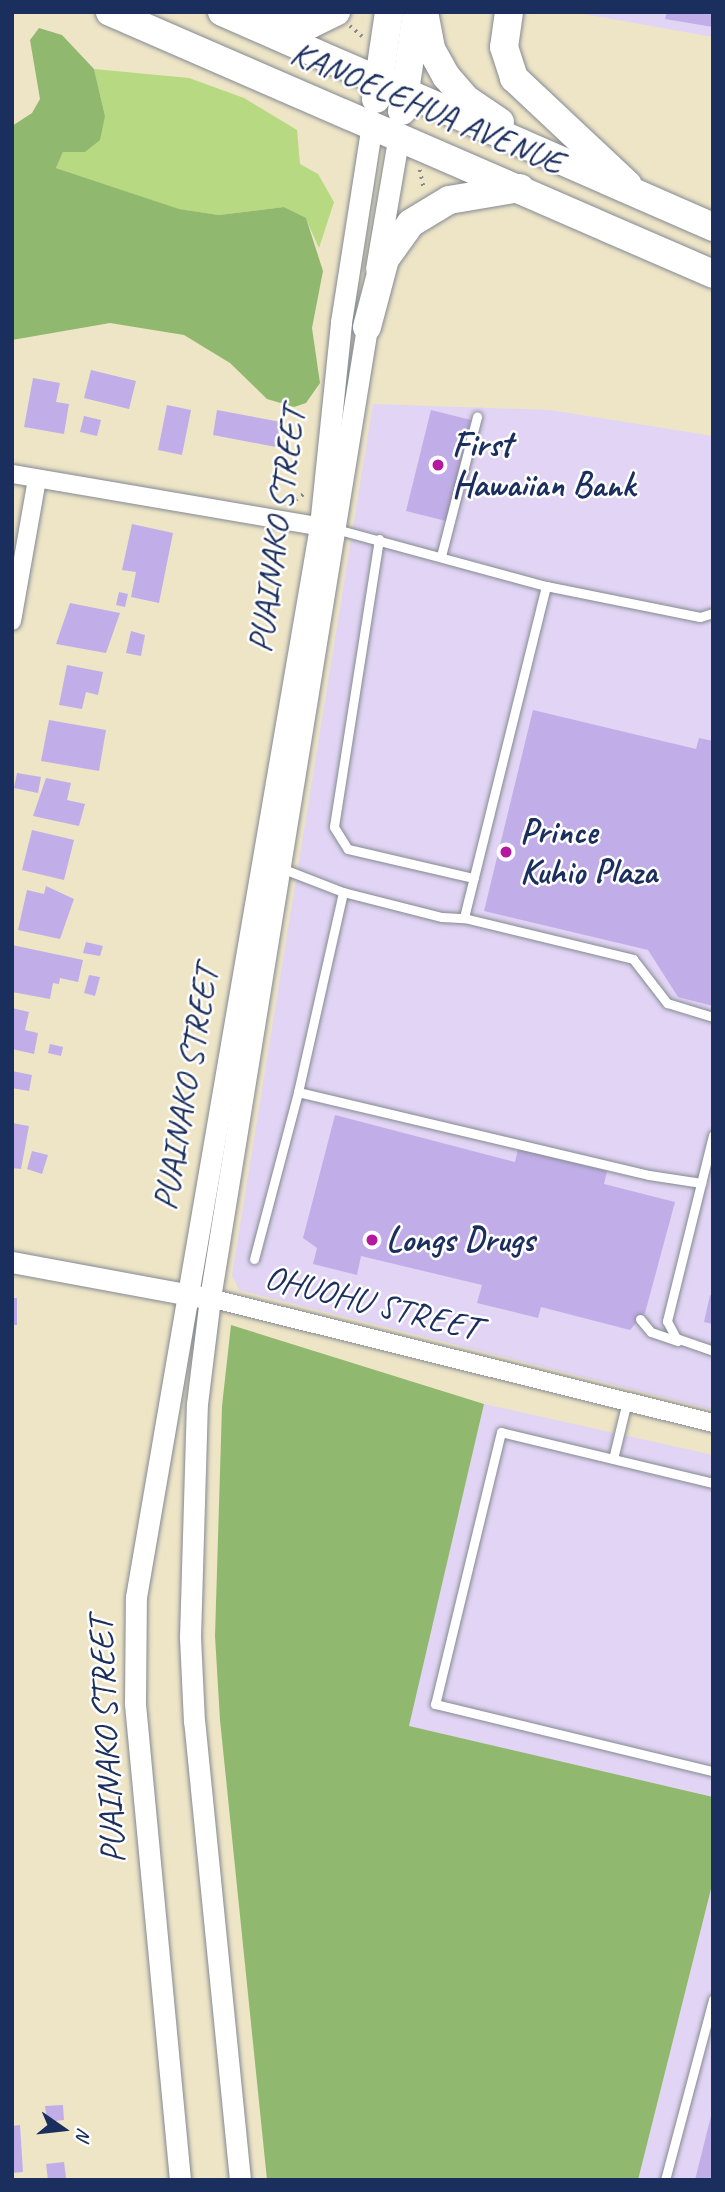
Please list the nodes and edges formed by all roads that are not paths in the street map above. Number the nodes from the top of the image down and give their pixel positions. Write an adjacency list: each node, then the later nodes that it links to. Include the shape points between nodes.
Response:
1 (110, 12): 10 (highway, KANOELEHUA AVENUE)
2 (336, 12): 7 (highway, via 311,24 290,26)
3 (389, 12): 8 (highway, PUAINAKO STREET)
4 (417, 12): 9 (highway, PUAINAKO STREET)
5 (424, 12): 12 (highway, via 431,49 466,99)
6 (509, 12): 14 (highway, via 504,47 514,78)
7 (232, 16): 8 (highway, KANOELEHUA AVENUE)
8 (379, 83): 9 (highway, KANOELEHUA AVENUE); 10 (highway, PUAINAKO STREET)
9 (405, 93): 11 (highway, PUAINAKO STREET); 12 (highway, KANOELEHUA AVENUE)
10 (372, 123): 11 (highway, KANOELEHUA AVENUE); 21 (street, PUAINAKO STREET, via 341,321)
11 (399, 134): 13 (highway, KANOELEHUA AVENUE); 17 (street, PUAINAKO STREET)
12 (566, 166): 14 (highway, KANOELEHUA AVENUE)
13 (522, 188): 16 (highway, KANOELEHUA AVENUE); 17 (highway, via 449,200 411,223 385,259)
14 (640, 197): 15 (highway, KANOELEHUA AVENUE)
15 (713, 227)
16 (713, 274)
17 (367, 327): 21 (street, PUAINAKO STREET)
18 (477, 417): 23 (lane)
19 (12, 474): 20 (street)
20 (37, 479): 21 (street); 26 (street)
21 (328, 528): 22 (lane); 27 (street, PUAINAKO STREET)
22 (379, 539): 23 (lane); 28 (lane, via 334,827 348,849)
23 (441, 556): 24 (lane)
24 (546, 586): 25 (lane, via 700,617); 28 (lane)
25 (713, 614)
26 (12, 621)
27 (271, 864): 29 (lane); 37 (street, PUAINAKO STREET); 38 (street, PUAINAKO STREET)
28 (474, 878): 30 (lane)
29 (343, 892): 30 (lane, via 442,917); 32 (lane)
30 (464, 918): 31 (lane, via 633,959 667,1003)
31 (713, 1017)
32 (298, 1092): 34 (lane, via 649,1175); 35 (lane)
33 (713, 1135): 34 (lane)
34 (701, 1183): 40 (lane, via 667,1314 671,1334)
35 (254, 1259)
36 (12, 1262): 37 (street, OHUOHU STREET)
37 (188, 1294): 38 (street, OHUOHU STREET); 48 (street, PUAINAKO STREET, via 140,1558 133,1659)
38 (210, 1298): 42 (street, OHUOHU STREET); 49 (street, PUAINAKO STREET, via 197,1404 190,1637)
39 (640, 1319): 40 (lane, via 651,1332)
40 (682, 1342): 41 (lane)
41 (713, 1351)
42 (626, 1401): 43 (street, OHUOHU STREET); 44 (lane)
43 (713, 1423)
44 (613, 1459): 45 (lane); 46 (lane, via 500,1432 435,1704)
45 (713, 1483)
46 (713, 1771)
47 (713, 1998): 50 (lane)
48 (180, 2180)
49 (240, 2180)
50 (665, 2180)

